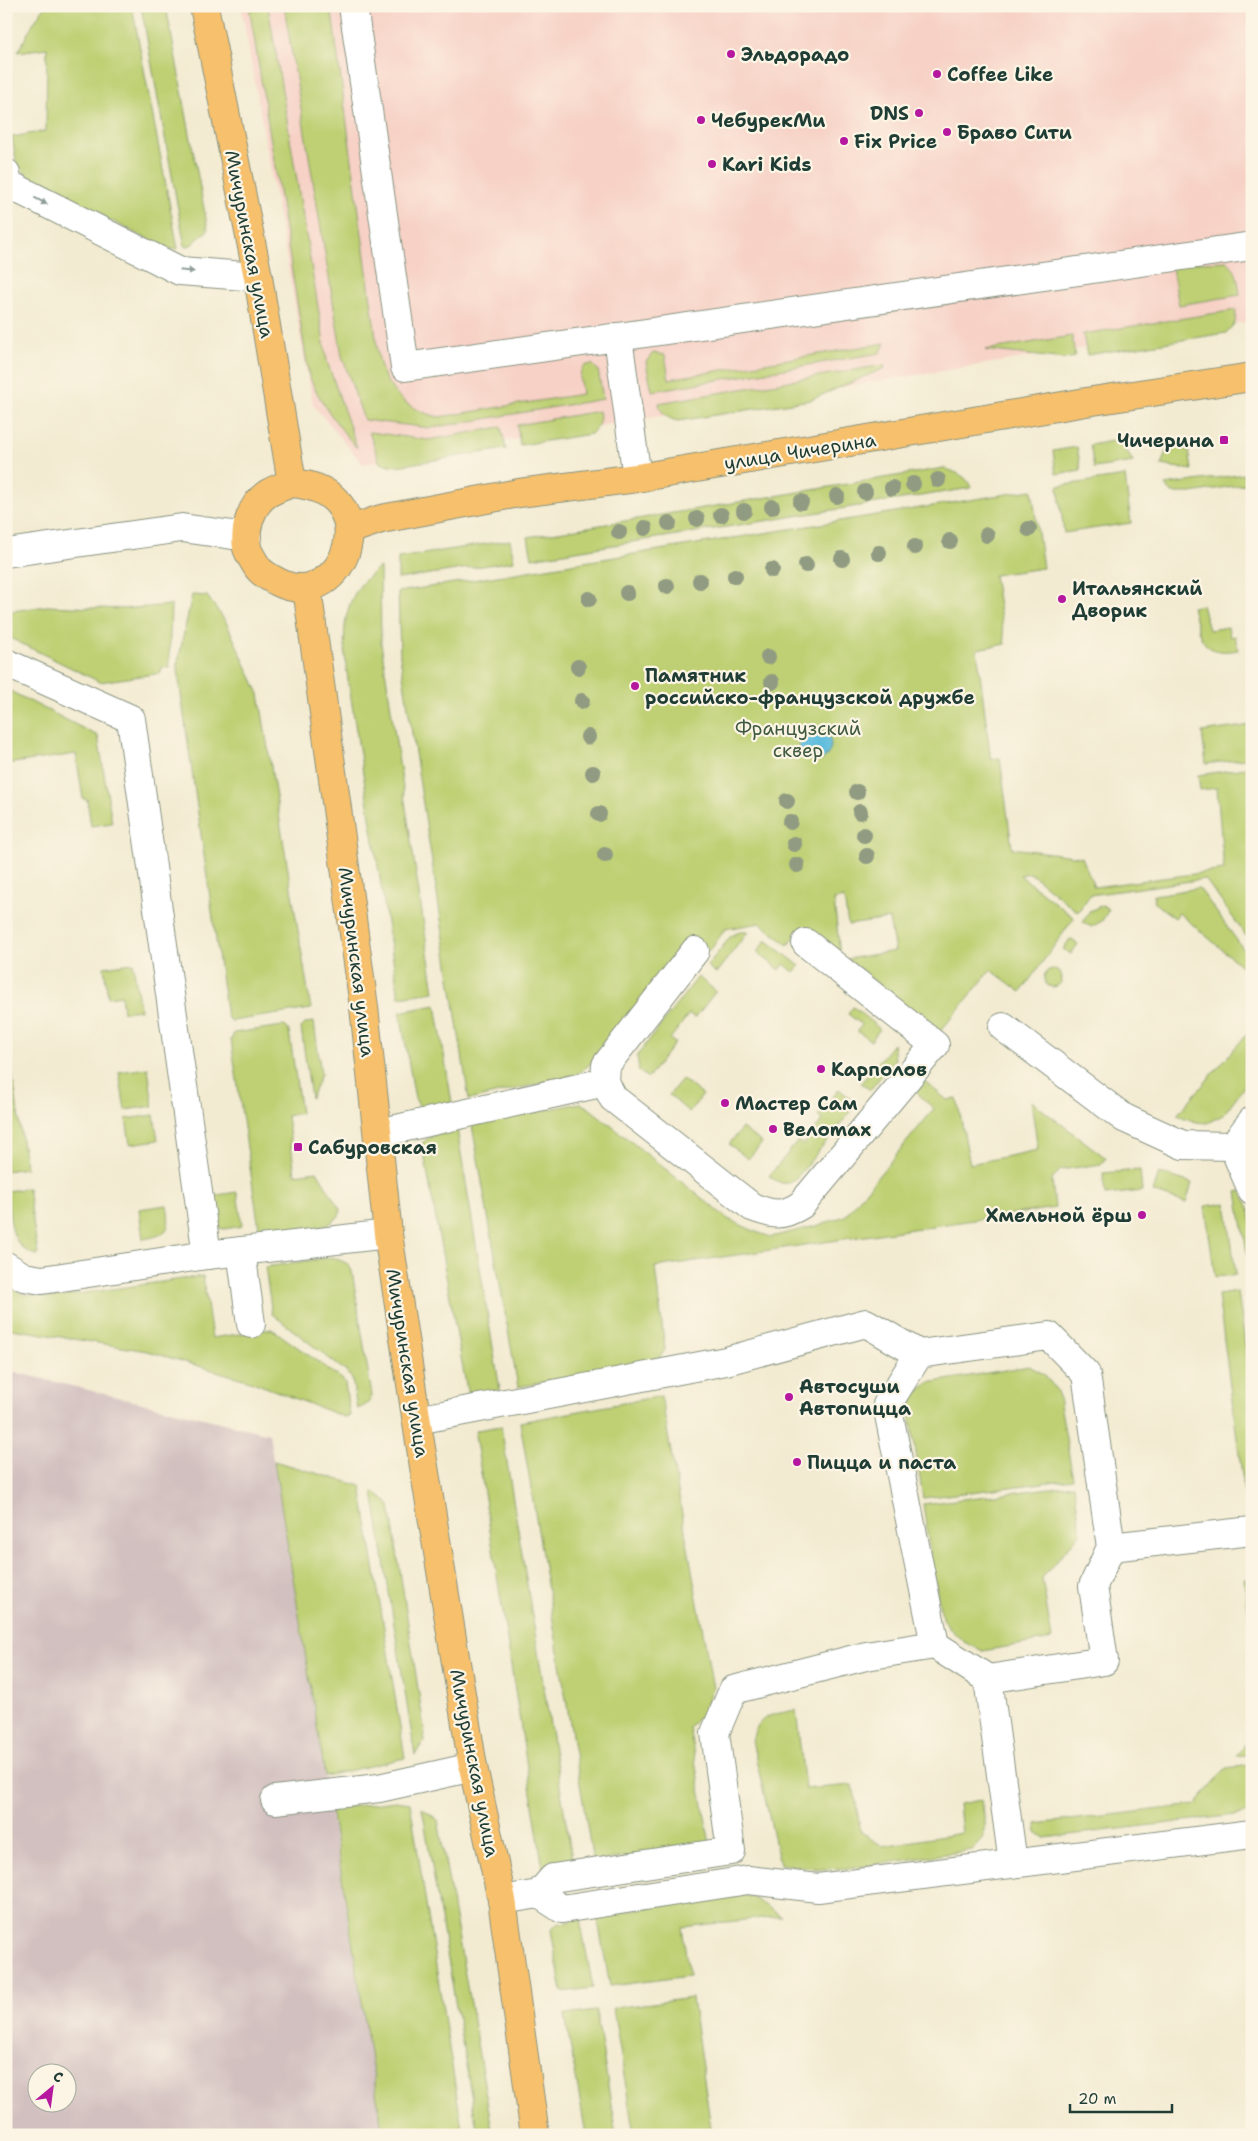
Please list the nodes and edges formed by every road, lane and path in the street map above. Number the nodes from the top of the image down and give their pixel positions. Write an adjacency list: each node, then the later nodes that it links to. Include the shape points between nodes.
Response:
1 (204, 6): 5 (main road, Мичуринская улица)
2 (353, 6): 6 (street, via 405,367)
3 (6, 173): 5 (street, one-way to 5, via 8,184 180,271)
4 (1252, 246): 6 (street)
5 (258, 277): 9 (main road, Мичуринская улица)
6 (618, 336): 8 (street)
7 (1252, 377): 8 (main road, улица Чичерина)
8 (637, 478): 10 (main road, улица Чичерина, via 518,493 381,519)
9 (292, 483): 10 (main road, via 317,487 332,496 342,509); 11 (main road, via 266,494 256,504)
10 (349, 530): 13 (main road, via 344,558 335,572)
11 (246, 537): 12 (street, via 182,528); 13 (main road, via 257,568 289,588)
12 (6, 554)
13 (307, 588): 20 (main road, Мичуринская улица)
14 (6, 663): 25 (street, via 131,720)
15 (806, 943): 18 (street, via 934,1045 801,1205 780,1214 752,1207 614,1098)
16 (695, 951): 18 (street, via 606,1064)
17 (1003, 1027): 21 (street, via 1124,1118 1183,1145)
18 (605, 1082): 20 (street)
19 (1252, 1122): 21 (street)
20 (378, 1133): 23 (main road, Мичуринская улица)
21 (1233, 1146): 22 (street)
22 (1252, 1190)
23 (388, 1234): 24 (street); 29 (main road, Мичуринская улица)
24 (242, 1250): 25 (street); 27 (street)
25 (207, 1255): 26 (street, via 42,1280 24,1277)
26 (6, 1266)
27 (251, 1324)
28 (919, 1354): 29 (street, via 866,1323 726,1361); 31 (street, via 1049,1336 1086,1374); 32 (street, via 886,1405)
29 (417, 1420): 34 (main road, Мичуринская улица)
30 (1252, 1532): 31 (street)
31 (1111, 1547): 33 (street, via 1093,1586 1104,1661)
32 (935, 1645): 33 (street); 38 (street, via 866,1656 732,1690 715,1733 732,1851 553,1878)
33 (988, 1679): 37 (street)
34 (473, 1767): 35 (street, via 380,1788); 39 (main road, Мичуринская улица)
35 (275, 1800)
36 (1252, 1834): 37 (street)
37 (1013, 1863): 38 (street, via 818,1888 748,1880 562,1909)
38 (539, 1894): 39 (street)
39 (502, 1900): 40 (main road, Мичуринская улица)
40 (535, 2135)

